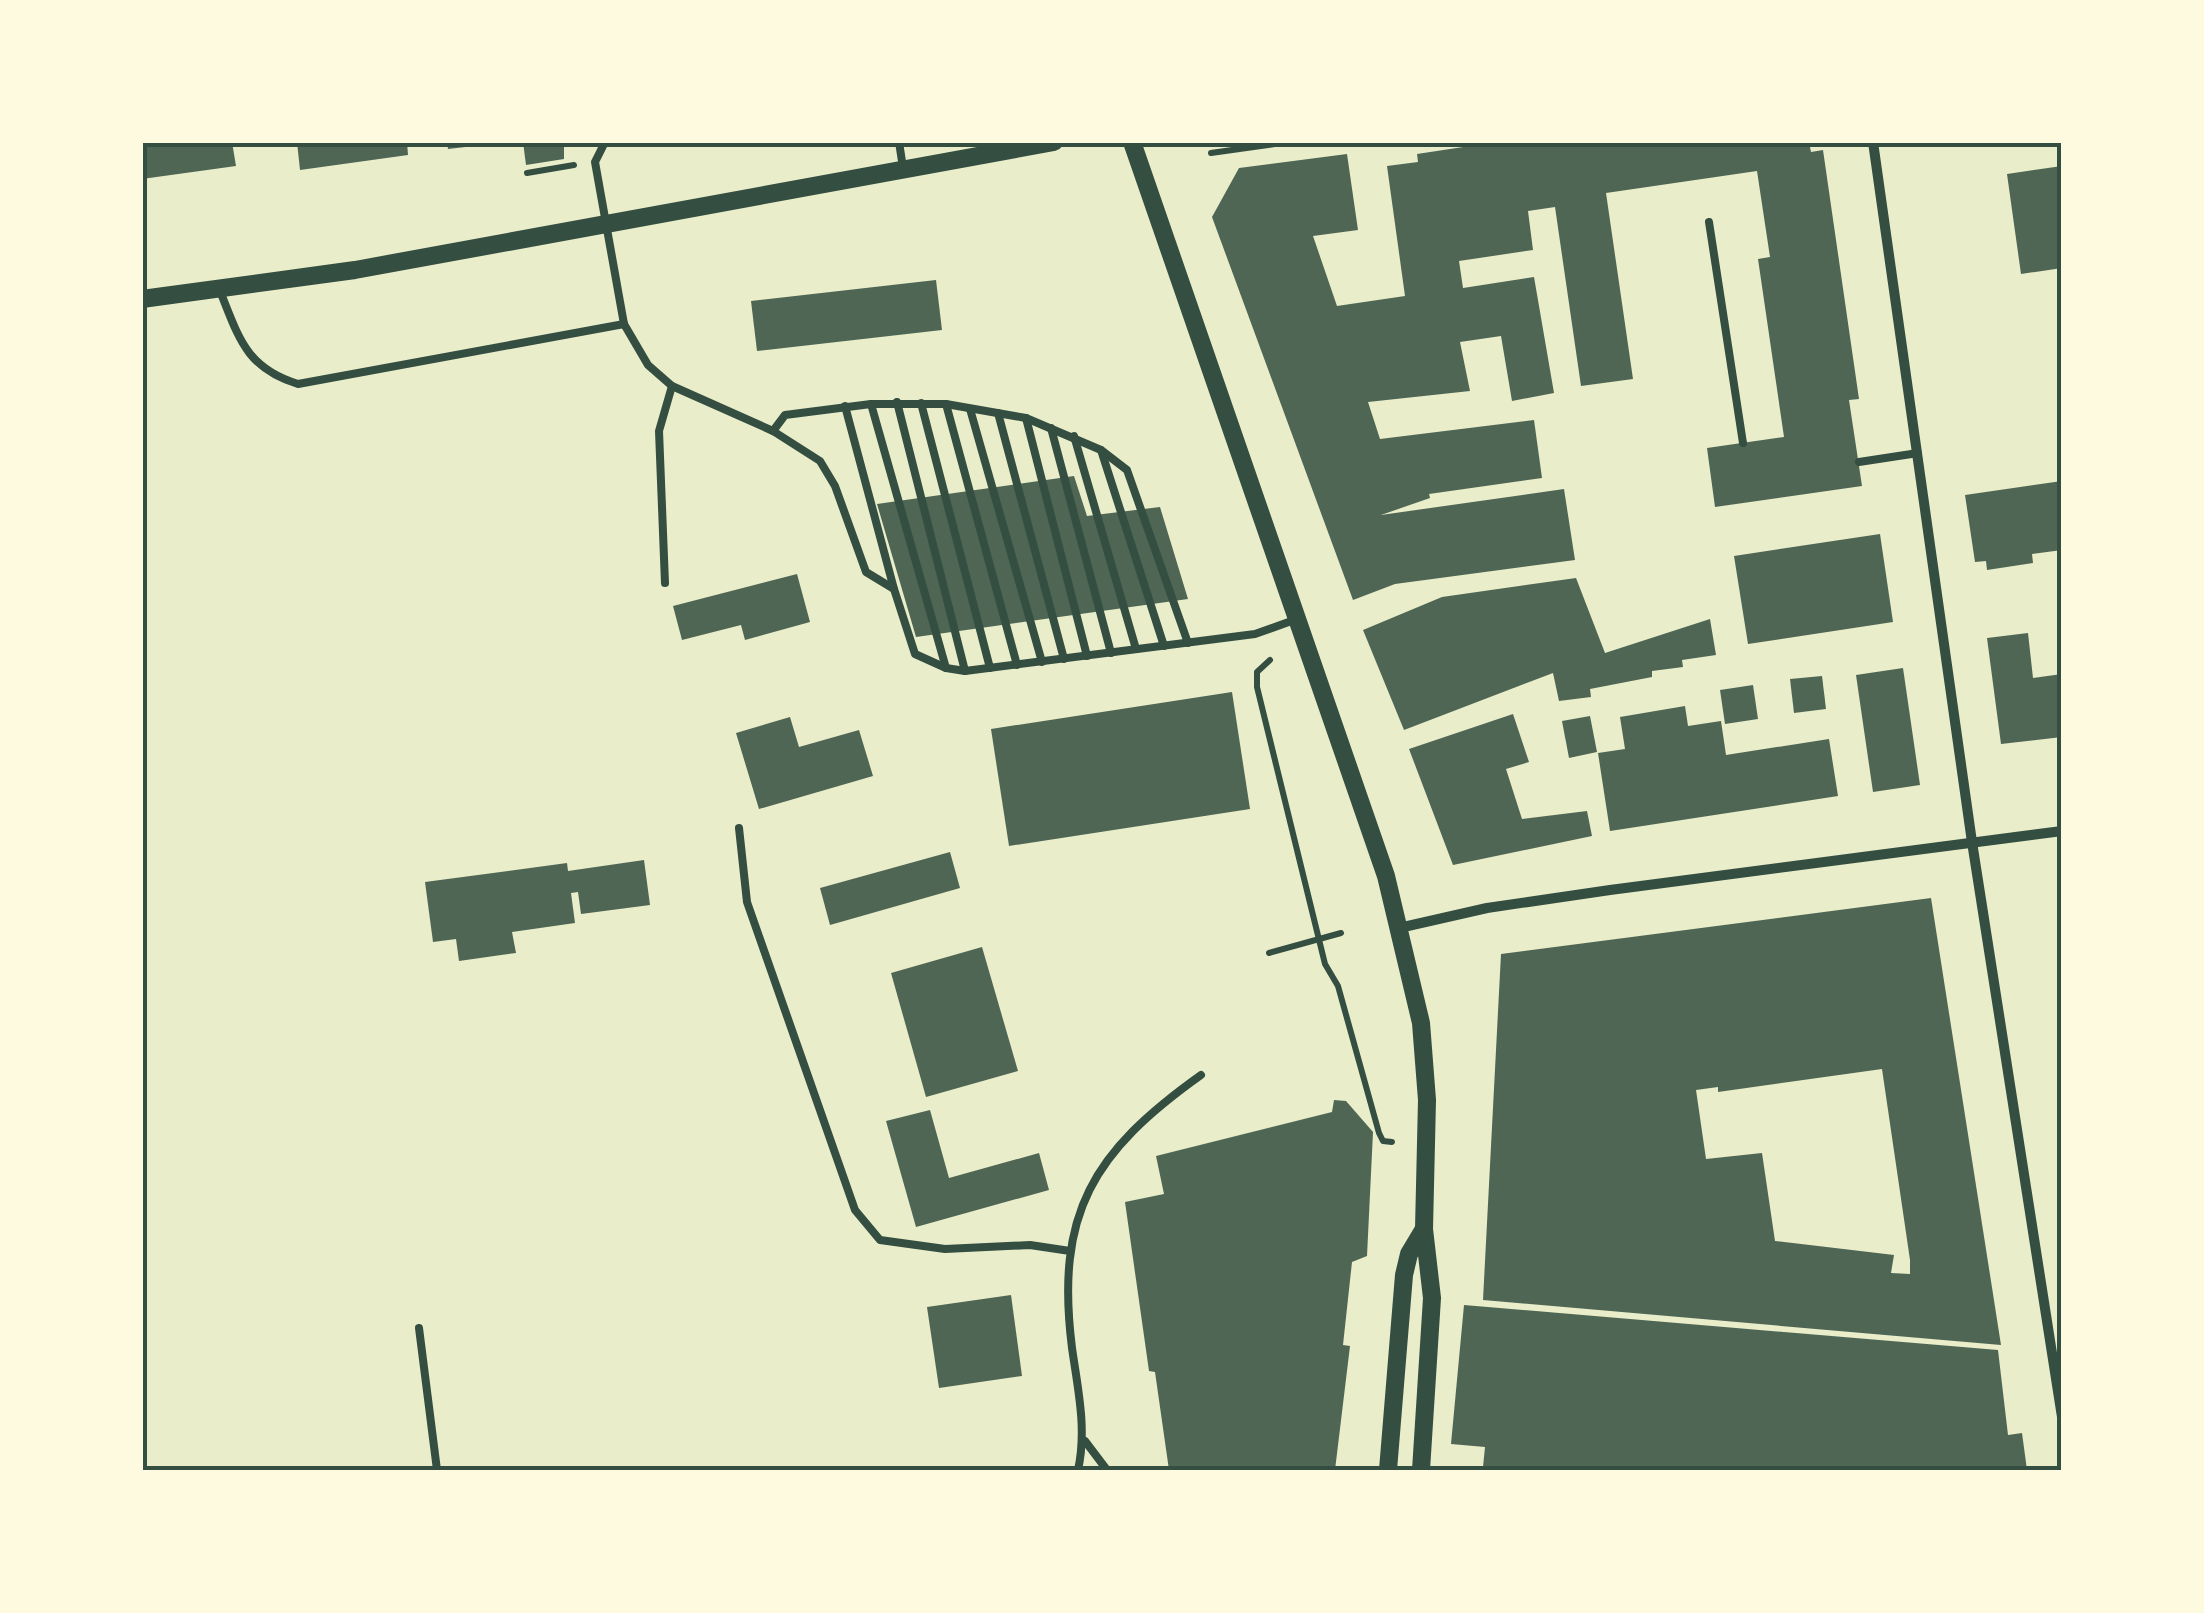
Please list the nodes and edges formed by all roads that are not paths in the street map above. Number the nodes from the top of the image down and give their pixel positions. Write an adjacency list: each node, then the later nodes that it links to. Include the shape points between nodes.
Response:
1 (605, 142): 8 (lane, via 595,162)
2 (899, 142): 6 (lane)
3 (1054, 142): 6 (street)
4 (1132, 142): 30 (street)
5 (1874, 142): 26 (street)
6 (904, 170): 8 (street)
7 (1709, 222): 24 (lane)
8 (606, 224): 9 (street); 11 (lane)
9 (219, 288): 10 (street); 11 (lane, via 250,354 269,376 298,384)
10 (142, 299)
11 (624, 324): 12 (lane, via 648,365)
12 (672, 386): 22 (lane); 28 (lane, via 658,430)
13 (897, 402): 14 (lane); 15 (lane); 41 (lane)
14 (921, 403): 16 (lane); 40 (lane)
15 (871, 404): 17 (lane); 39 (lane)
16 (946, 404): 18 (lane); 38 (lane)
17 (845, 406): 22 (lane, via 785,415); 29 (lane)
18 (970, 408): 19 (lane); 37 (lane)
19 (998, 413): 20 (lane); 36 (lane)
20 (1026, 418): 21 (lane); 35 (lane)
21 (1052, 428): 23 (lane); 34 (lane)
22 (773, 430): 29 (lane, via 820,461 866,572)
23 (1074, 436): 25 (lane); 33 (lane)
24 (1742, 444)
25 (1101, 450): 31 (lane, via 1127,470); 32 (lane)
26 (1920, 453): 27 (lane); 44 (street)
27 (1858, 462)
28 (665, 582)
29 (894, 589): 39 (lane, via 914,654)
30 (1297, 619): 31 (lane, via 1255,634); 45 (street)
31 (1188, 643): 32 (lane)
32 (1164, 646): 33 (lane)
33 (1136, 650): 34 (lane)
34 (1111, 653): 35 (lane)
35 (1087, 656): 36 (lane)
36 (1064, 659): 37 (lane)
37 (1042, 662): 38 (lane)
38 (1017, 665): 40 (lane)
39 (946, 668): 41 (lane)
40 (990, 668): 41 (lane)
41 (965, 672)
42 (739, 828): 48 (lane, via 747,902 855,1210 880,1240 945,1250 1030,1244)
43 (2062, 831): 44 (street)
44 (1972, 842): 45 (street, via 1487,908); 50 (street)
45 (1399, 928): 47 (street, via 1421,1023)
46 (1201, 1075): 48 (lane, via 1157,1106 1094,1178 1072,1228)
47 (1424, 1229): 55 (street, via 1404,1275); 56 (street, via 1432,1298)
48 (1070, 1251): 51 (lane, via 1066,1298)
49 (419, 1328): 52 (lane)
50 (2062, 1417)
51 (1085, 1441): 53 (lane); 54 (lane)
52 (437, 1470)
53 (1078, 1470)
54 (1106, 1470)
55 (1388, 1470)
56 (1421, 1470)

